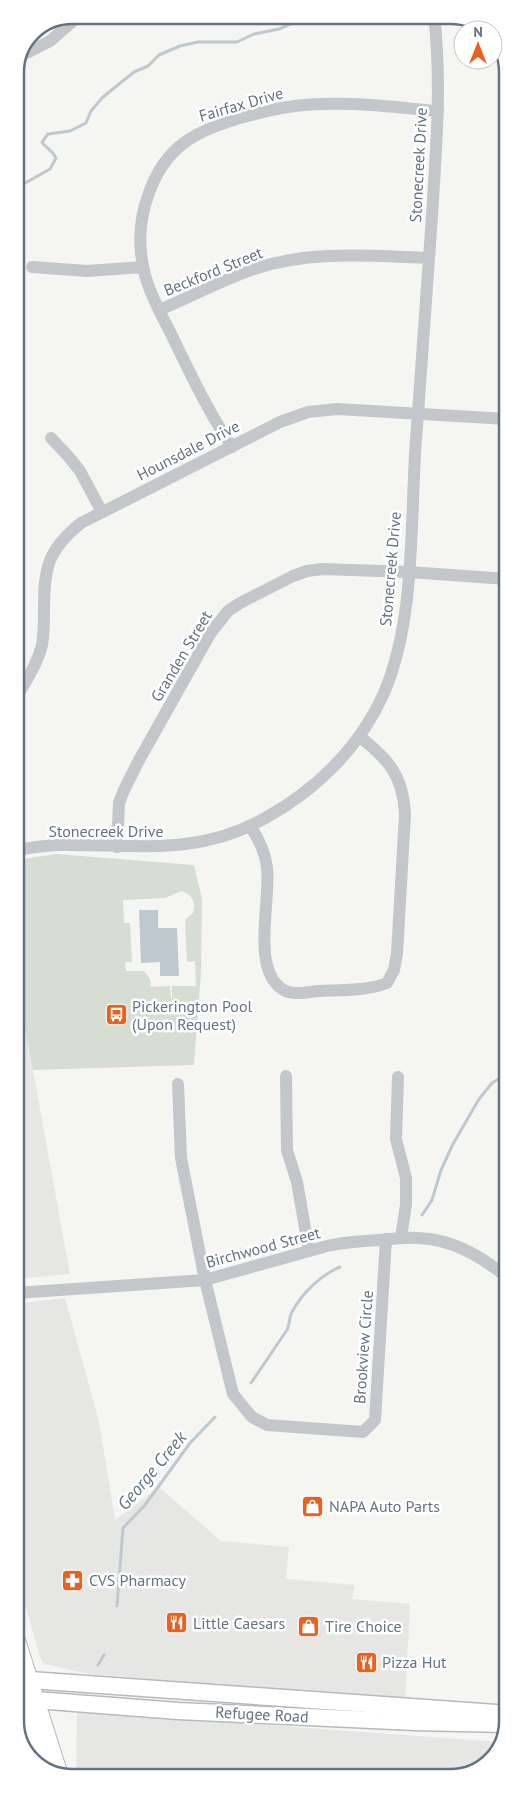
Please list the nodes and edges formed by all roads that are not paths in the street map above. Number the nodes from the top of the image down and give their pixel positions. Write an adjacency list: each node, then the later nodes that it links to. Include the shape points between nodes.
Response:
1 (69, 24): 3 (street, via 50,41)
2 (435, 24): 4 (street, Stonecreek Drive)
3 (27, 53)
4 (438, 111): 5 (street, Stonecreek Drive); 7 (street, Fairfax Drive, via 351,104 295,106 222,123 196,134 172,152 150,190 140,230)
5 (429, 258): 8 (street, Beckford Street, via 327,255 284,261 255,268); 9 (street, Stonecreek Drive)
6 (32, 266): 7 (street, via 87,271)
7 (143, 267): 8 (street, Fairfax Drive)
8 (159, 310): 12 (street, Fairfax Drive, via 212,417)
9 (418, 413): 10 (street, Hounsdale Drive); 12 (street, Hounsdale Drive, via 337,408 308,412); 14 (street, Stonecreek Drive)
10 (499, 418)
11 (51, 438): 13 (street, via 80,471)
12 (232, 446): 13 (street, Hounsdale Drive)
13 (102, 512): 16 (street, Hounsdale Drive, via 69,532 53,553 44,584 42,644)
14 (409, 572): 15 (street, Granden Street); 17 (street, Stonecreek Drive, via 404,618 390,676); 19 (street, Granden Street, via 337,568 307,571 228,611 210,634 124,790 119,803)
15 (499, 578)
16 (24, 684)
17 (359, 736): 18 (street, Stonecreek Drive, via 326,775 303,794); 18 (street, via 381,754 394,771 404,799 397,954 388,983 374,988 299,993 282,990 274,981 267,970 265,954 267,867 259,840)
18 (250, 826): 19 (street, Stonecreek Drive, via 195,844)
19 (117, 847): 20 (street, Stonecreek Drive, via 56,845)
20 (24, 849)
21 (286, 1076): 26 (street, via 287,1150 297,1182)
22 (398, 1077): 24 (street, via 396,1139 406,1178)
23 (178, 1084): 28 (street, via 181,1158)
24 (401, 1238): 25 (street, Birchwood Street); 27 (street, Birchwood Street, via 431,1239 461,1248)
25 (386, 1239): 26 (street, Birchwood Street, via 341,1242); 28 (street, Brookview Circle, via 375,1420 364,1432 267,1425 252,1417 233,1394)
26 (309, 1251): 28 (street, Birchwood Street)
27 (499, 1272)
28 (204, 1280): 29 (street, Birchwood Street)
29 (24, 1292)
30 (24, 1691): 34 (main road, Refugee Road, via 227,1703 237,1695)
31 (24, 1691): 35 (main road, Refugee Road, via 176,1711)
32 (24, 1696): 37 (highway)
33 (24, 1701): 36 (highway)
34 (499, 1714)
35 (499, 1724)
36 (34, 1750)
37 (55, 1766)

